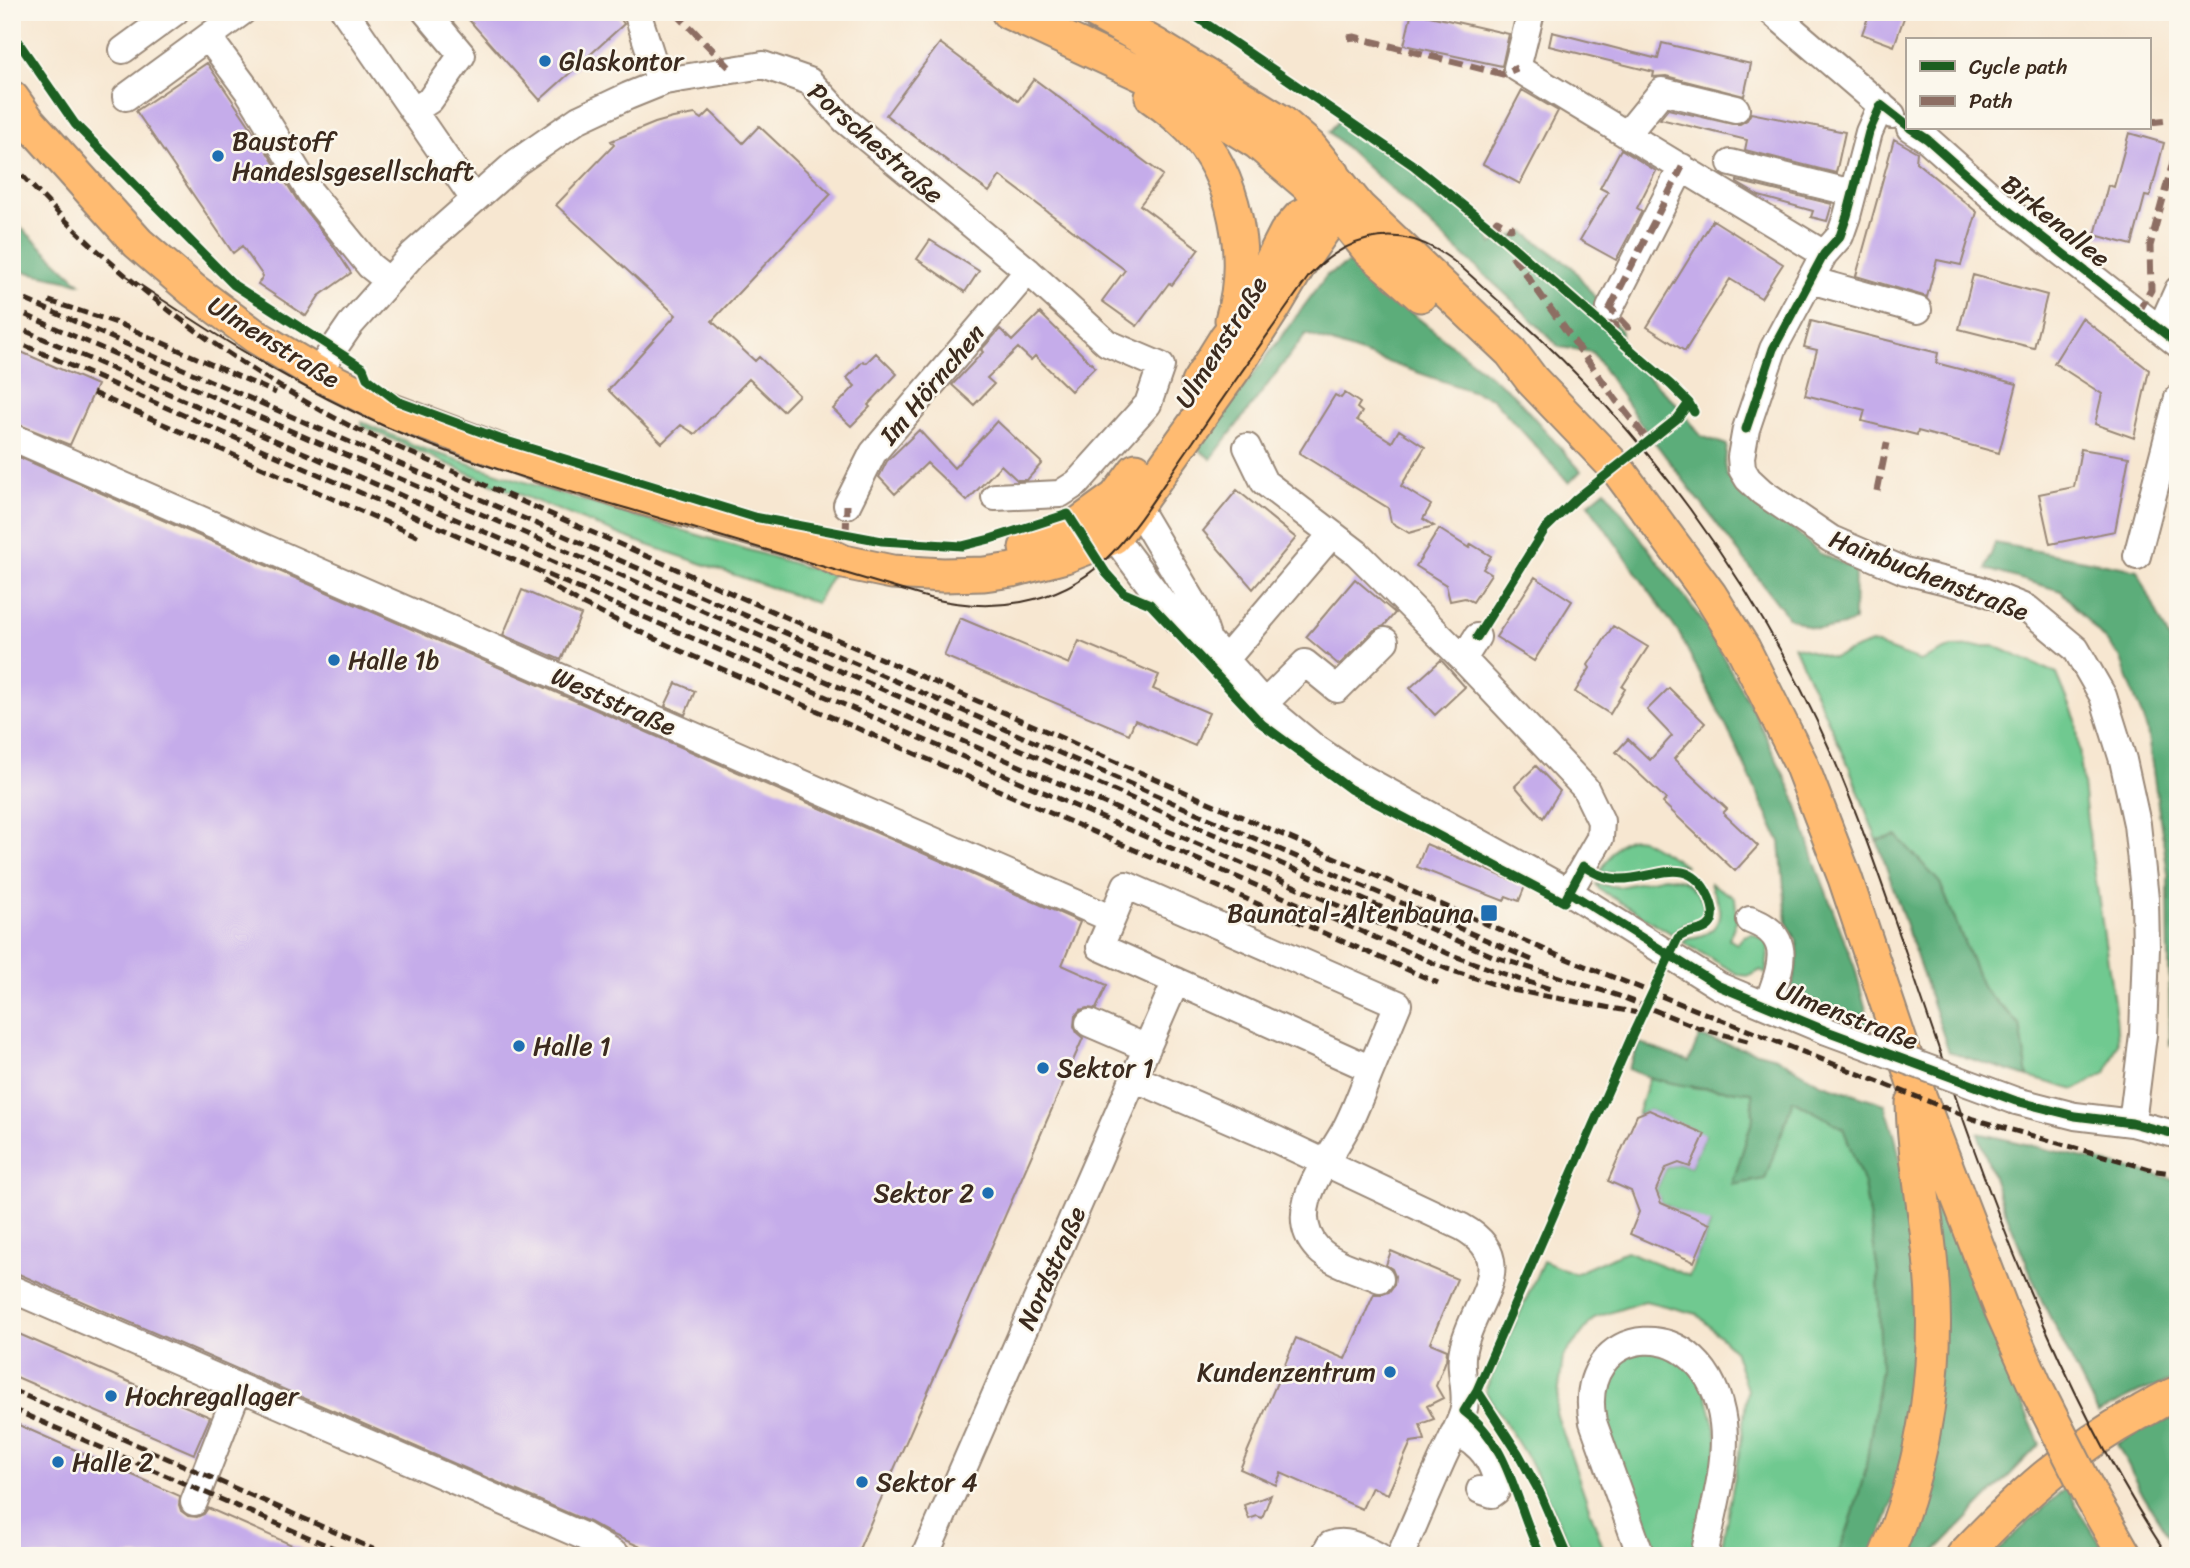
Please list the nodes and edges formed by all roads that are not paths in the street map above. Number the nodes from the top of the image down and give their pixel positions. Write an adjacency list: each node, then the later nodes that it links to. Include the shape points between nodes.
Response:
1 (175, 12): 12 (street)
2 (242, 12): 10 (street)
3 (345, 12): 18 (street)
4 (426, 12): 18 (street, via 462,55 430,100)
5 (637, 12): 13 (street)
6 (1008, 12): 11 (main road)
7 (1096, 12): 26 (main road, via 1280,121 1333,174)
8 (1531, 12): 21 (street, via 1517,68)
9 (1772, 12): 16 (street, Birkenallee)
10 (208, 37): 14 (street); 30 (street, via 248,91 310,192 370,266)
11 (1083, 45): 26 (main road, via 1170,87 1257,142); 35 (main road, via 1191,129 1217,166 1230,195 1240,263 1237,304)
12 (123, 51)
13 (660, 83): 25 (street, Porschestraße, via 579,119); 28 (street, Porschestraße, via 763,65 809,81 846,121)
14 (126, 97)
15 (12, 98): 36 (main road, Ulmenstraße, via 138,243 245,328)
16 (1881, 106): 19 (street, Birkenallee); 24 (street, Hainbuchenstraße)
17 (1736, 109): 21 (street, via 1662,91)
18 (413, 111): 25 (street)
19 (1906, 125)
20 (1914, 130): 34 (street, Birkenallee)
21 (1627, 134): 23 (street)
22 (1731, 163): 24 (street)
23 (1682, 167): 27 (street); 32 (street)
24 (1853, 192): 27 (street, Hainbuchenstraße, via 1840,236)
25 (474, 199): 30 (street, Porschestraße)
26 (1348, 209): 35 (main road, Ulmenstraße, via 1317,208 1300,217 1286,233 1245,313); 41 (main road, Ulmenstraße, via 1299,265 1236,366); 61 (main road, via 1369,250 1499,367 1532,380 1618,470 1710,595 1801,764)
27 (1824, 254): 29 (street, Hainbuchenstraße)
28 (1028, 271): 40 (street, Porschestraße, via 1107,343 1161,366 1148,404 1077,483 1060,494); 42 (street, Im Hörnchen, via 873,453)
29 (1810, 280): 33 (street); 62 (street, Hainbuchenstraße, via 1773,349 1746,429 1742,468 1762,492 1831,539 1905,571 1978,589 2028,609 2076,649 2103,696 2137,824 2146,947 2143,1035)
30 (389, 281): 36 (street, Porschestraße)
31 (2178, 290): 34 (street)
32 (1610, 308)
33 (1918, 310)
34 (2169, 337)
35 (1226, 338): 41 (main road, Ulmenstraße)
36 (317, 373): 45 (main road, Ulmenstraße, via 393,411 540,466)
37 (2178, 398): 46 (street)
38 (12, 437): 53 (street, Weststraße)
39 (1247, 447): 43 (street, via 1264,482)
40 (995, 497)
41 (1125, 501): 44 (main road, Ulmenstraße); 45 (main road, Ulmenstraße, via 1051,539 1002,552 952,556); 49 (street, Ulmenstraße, via 1198,610)
42 (847, 505)
43 (1332, 534): 49 (street); 50 (street, via 1357,553)
44 (1114, 537): 45 (main road, Ulmenstraße, via 1052,560 972,574 874,569); 49 (street, Ulmenstraße, via 1177,621)
45 (804, 544)
46 (2137, 556)
47 (1477, 637): 50 (street)
48 (1385, 641): 51 (street, via 1337,689 1305,663)
49 (1217, 650): 51 (street, Ulmenstraße)
50 (1463, 659): 52 (street, via 1592,800 1601,821 1600,838)
51 (1264, 704): 52 (street, Ulmenstraße, via 1348,771)
52 (1569, 892): 56 (street, Ulmenstraße, via 1719,986)
53 (1112, 919): 55 (street, via 1100,947); 59 (street, via 1126,885 1398,1004)
54 (1750, 920): 56 (street, via 1766,925 1780,943 1782,964)
55 (1176, 981): 58 (street, Nordstraße); 59 (street)
56 (1767, 1006): 62 (street, Ulmenstraße, bridge, via 2016,1101 2076,1116)
57 (1090, 1023): 58 (street)
58 (1147, 1048): 60 (street, Nordstraße)
59 (1371, 1069): 64 (street, via 1346,1128)
60 (1134, 1078): 64 (street); 73 (street, Nordstraße)
61 (1913, 1080): 79 (main road, via 1914,1142 1930,1258 1933,1346 1919,1461); 81 (main road, bridge, via 2038,1392)
62 (2132, 1123): 63 (street, Ulmenstraße)
63 (2178, 1135)
64 (1324, 1164): 65 (street, via 1311,1184 1307,1203 1306,1225 1316,1247); 69 (street, via 1462,1227 1476,1235 1487,1250 1491,1281 1462,1351 1464,1411)
65 (1380, 1279)
66 (12, 1289): 67 (street)
67 (239, 1387): 71 (street); 72 (street, via 583,1536)
68 (2178, 1393): 80 (main road, via 2089,1443 2030,1488)
69 (1454, 1433): 70 (street, via 1478,1446 1493,1470 1496,1492); 76 (street)
70 (1480, 1489)
71 (194, 1502)
72 (617, 1556)
73 (925, 1556)
74 (1324, 1556): 75 (street, via 1330,1545 1342,1542)
75 (1378, 1556)
76 (1400, 1556)
77 (1641, 1556): 78 (street, via 1593,1422 1590,1398 1593,1380 1607,1359 1628,1345 1654,1340 1683,1349 1697,1360 1720,1408 1722,1463)
78 (1704, 1556)
79 (1886, 1556)
80 (1963, 1556)
81 (2125, 1556)

